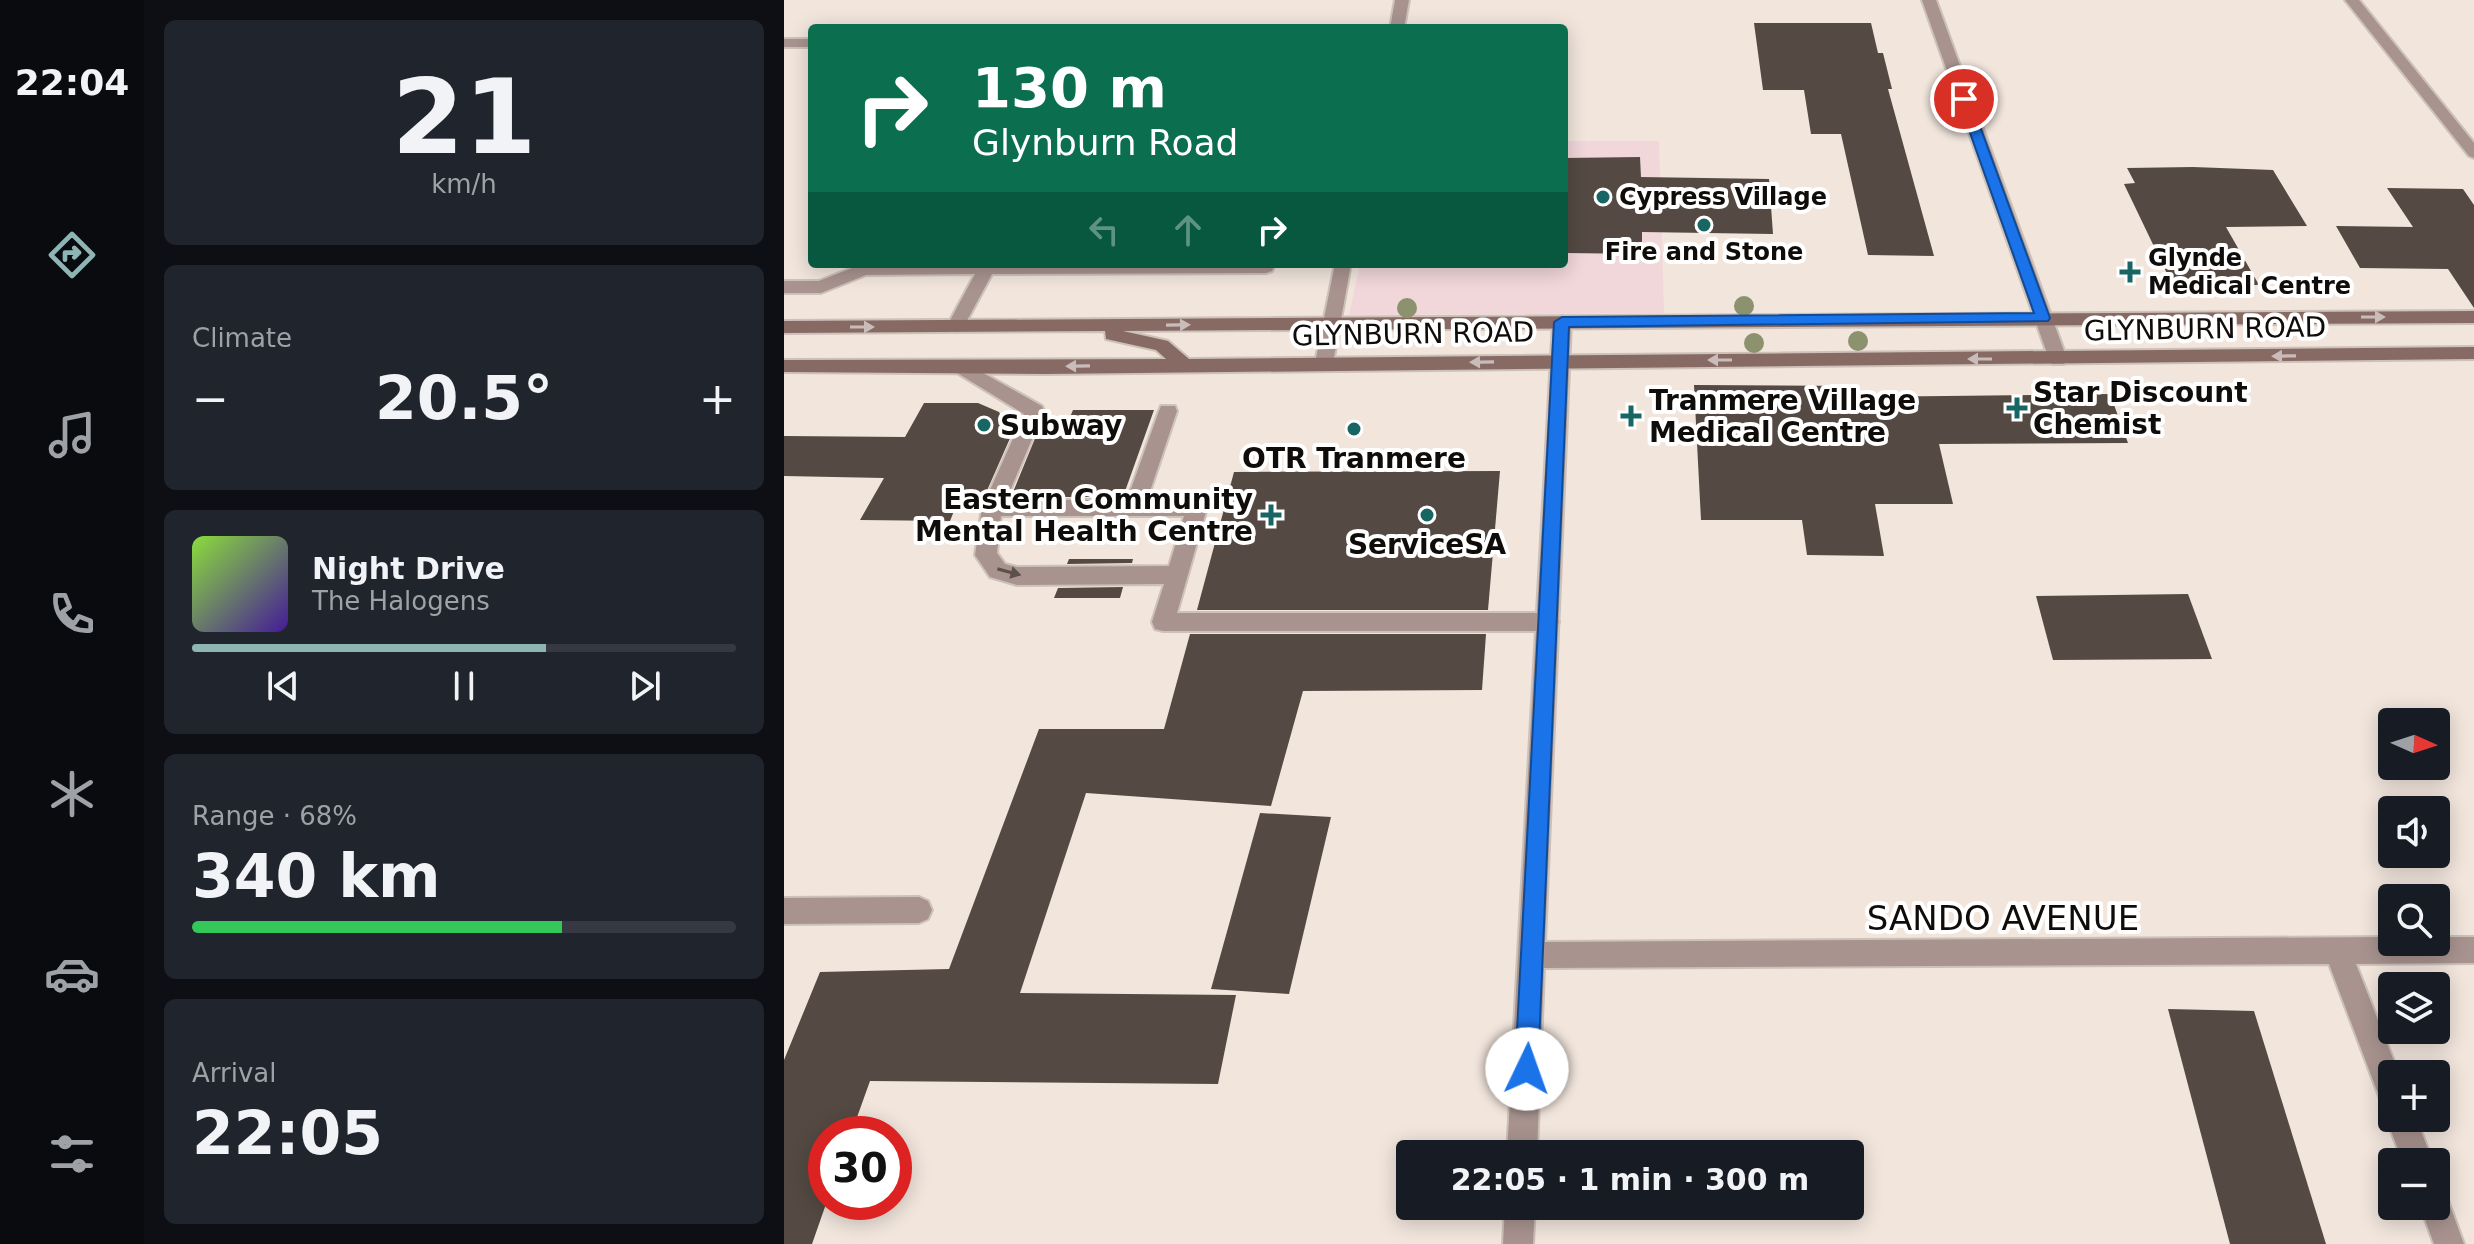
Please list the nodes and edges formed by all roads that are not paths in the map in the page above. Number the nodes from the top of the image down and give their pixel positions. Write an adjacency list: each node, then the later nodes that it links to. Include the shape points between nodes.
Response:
1 (1402, 0): 4 (street)
2 (1929, 0): 12 (street)
3 (2352, 0): 7 (street)
4 (1398, 24)
5 (784, 43): 6 (street)
6 (808, 43)
7 (2474, 153)
8 (987, 268): 10 (street, via 864,269 821,287); 15 (street)
9 (1342, 268): 14 (street)
10 (784, 287)
11 (2474, 317): 12 (main road, GLYNBURN ROAD, one-way to 11)
12 (2043, 318): 13 (main road, GLYNBURN ROAD); 19 (street)
13 (1562, 322): 14 (main road, GLYNBURN ROAD); 20 (street)
14 (1332, 323): 16 (main road, GLYNBURN ROAD, one-way to 14); 21 (street)
15 (956, 326): 16 (main road, GLYNBURN ROAD); 17 (main road, GLYNBURN ROAD, one-way to 15)
16 (1064, 326): 22 (main road, via 1162,345)
17 (784, 327)
18 (2473, 355): 19 (main road, GLYNBURN ROAD, one-way to 19)
19 (2058, 359): 20 (main road, GLYNBURN ROAD, one-way to 20)
20 (1560, 361): 21 (main road, GLYNBURN ROAD, one-way to 21); 29 (street)
21 (1324, 363): 22 (main road, GLYNBURN ROAD)
22 (1184, 365): 24 (main road, GLYNBURN ROAD, one-way to 24)
23 (784, 366): 24 (main road, GLYNBURN ROAD)
24 (960, 366): 26 (street, via 1035,411)
25 (1168, 411): 27 (street)
26 (992, 508): 27 (street); 28 (street, one-way to 28, via 986,555 998,571 1017,576)
27 (1134, 508): 28 (street, via 1197,508)
28 (1177, 575): 29 (street, via 1163,622)
29 (1548, 622): 34 (street)
30 (919, 910): 31 (street)
31 (784, 911)
32 (2474, 950): 33 (street, SANDO AVENUE)
33 (2338, 952): 34 (street, SANDO AVENUE); 35 (street)
34 (1532, 955): 36 (street)
35 (2379, 1060)
36 (1523, 1140)
37 (1519, 1220): 39 (street)
38 (2440, 1220): 40 (street)
39 (1518, 1244)
40 (2449, 1244)

